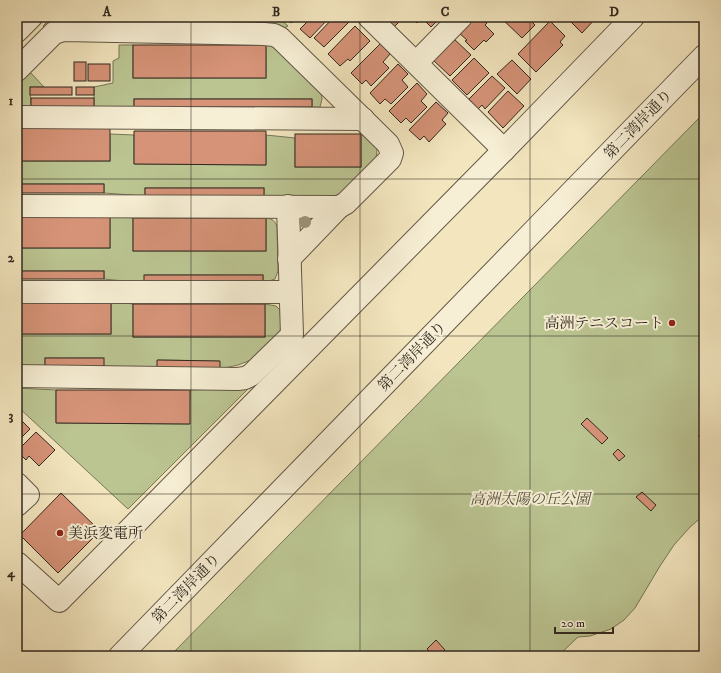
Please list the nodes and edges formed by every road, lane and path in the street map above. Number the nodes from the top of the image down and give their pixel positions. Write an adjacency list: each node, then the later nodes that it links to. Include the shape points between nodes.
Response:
1 (31, 17): 5 (street)
2 (369, 17): 7 (street)
3 (461, 17): 7 (street)
4 (633, 17): 11 (street)
5 (17, 31)
6 (704, 56): 22 (street, 第二湾岸通り)
7 (416, 63): 11 (street)
8 (17, 70): 10 (street, via 54,34 63,30 269,34 280,38)
9 (17, 117): 10 (street)
10 (363, 119): 14 (street, via 388,144 392,153 390,159)
11 (504, 150): 21 (street, via 59,601)
12 (17, 206): 13 (street)
13 (288, 206): 14 (street); 15 (street)
14 (339, 207): 15 (street)
15 (290, 259): 17 (street)
16 (17, 292): 17 (street)
17 (290, 292): 18 (street, via 292,335 245,378)
18 (17, 376)
19 (17, 484): 20 (street, via 28,495)
20 (17, 505)
21 (17, 563)
22 (120, 656)

